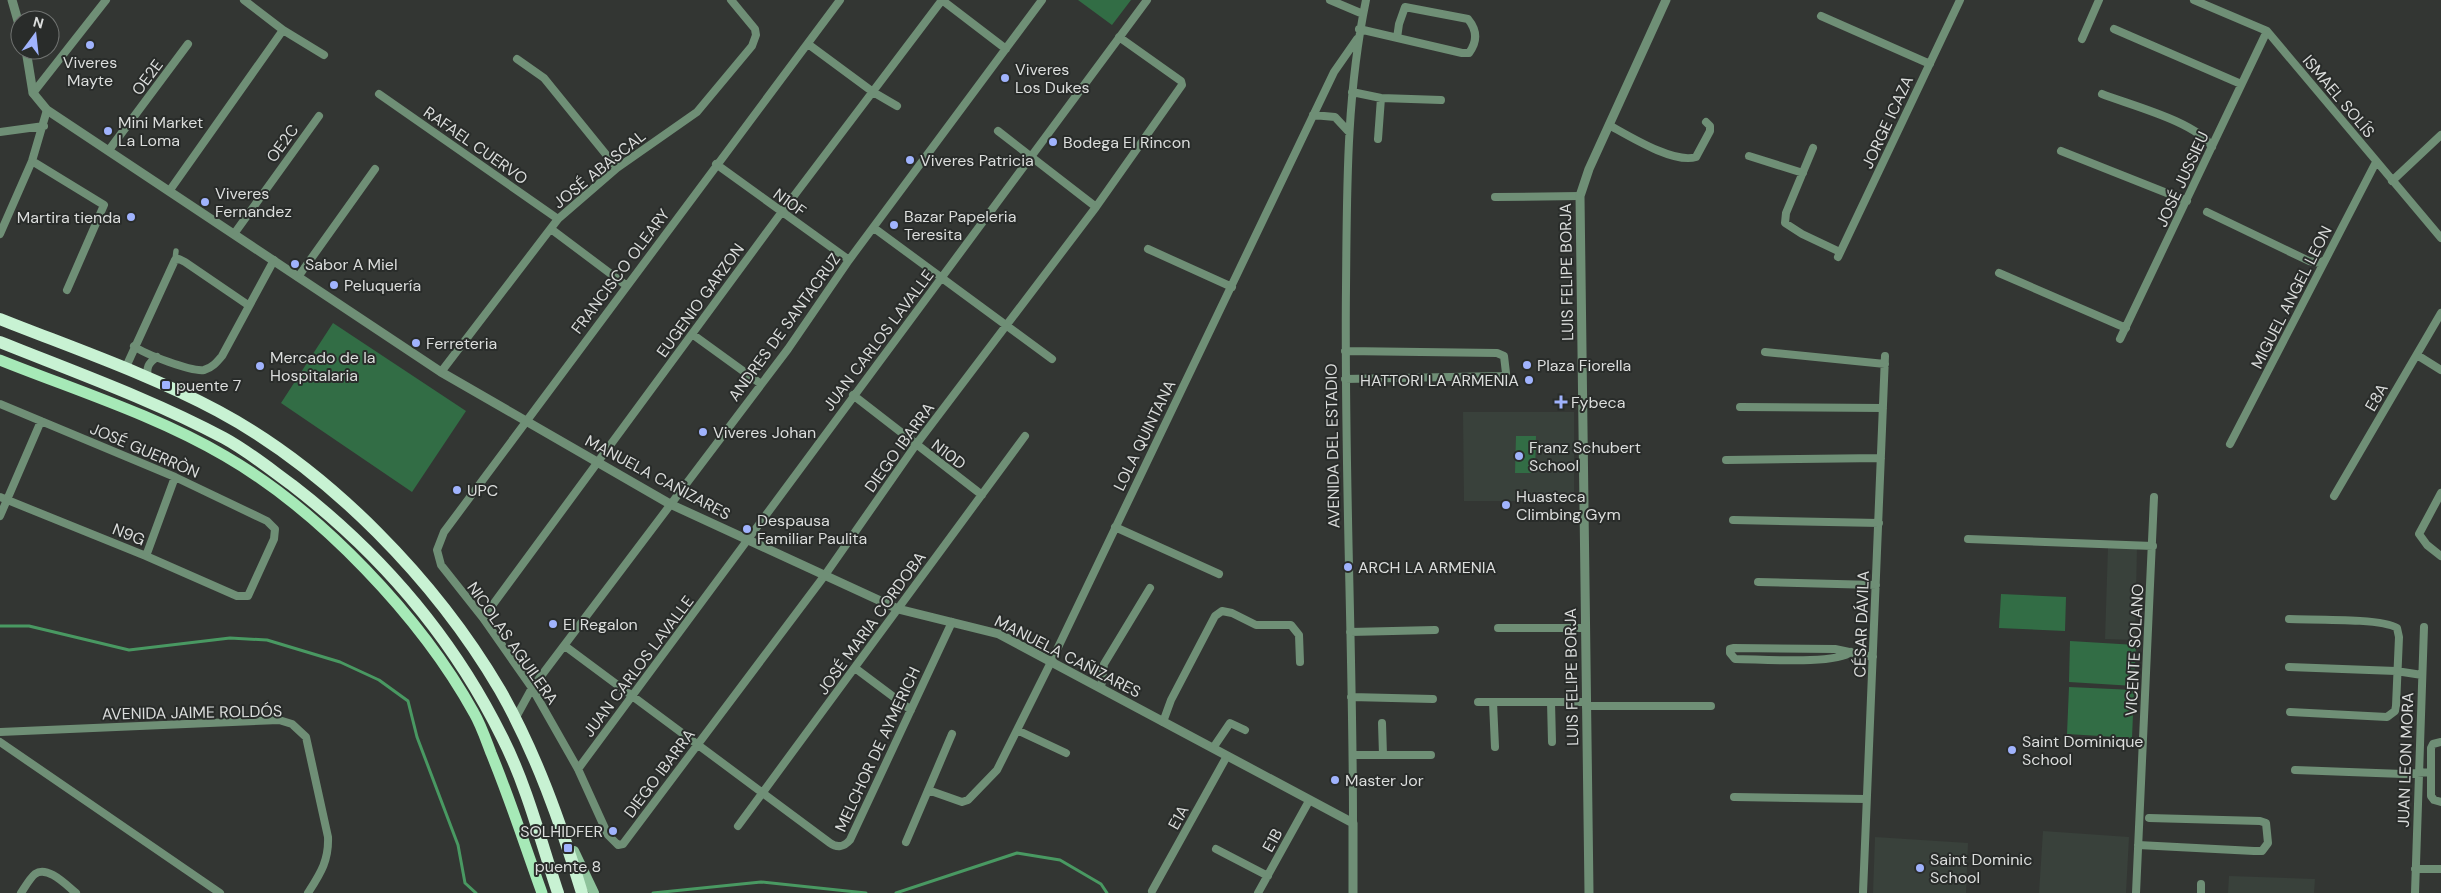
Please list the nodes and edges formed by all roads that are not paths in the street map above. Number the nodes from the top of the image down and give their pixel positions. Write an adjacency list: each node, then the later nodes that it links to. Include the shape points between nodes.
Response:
1 (106, 0): 34 (street)
2 (731, 0): 60 (street, JOSÉ ABASCAL, via 755,29 752,46 697,112)
3 (840, 0): 25 (street, FRANCISCO OLEARY)
4 (942, 0): 26 (street); 32 (street, EUGENIO GARZON)
5 (1042, 0): 26 (street, ANDRES DE SANTACRUZ)
6 (1147, 0): 20 (street, JUAN CARLOS LAVALLE)
7 (1330, 0): 14 (street)
8 (1366, 0): 14 (street, AVENIDA DEL ESTADIO)
9 (1666, 0): 44 (street, LUIS FELIPE BORJA)
10 (1960, 0): 30 (street, JORGE ICAZA)
11 (2099, 0): 23 (street)
12 (2194, 0): 19 (street, ISMAEL SOLÍS)
13 (249, 1): 18 (street)
14 (1363, 14): 16 (street, AVENIDA DEL ESTADIO)
15 (1821, 16): 30 (street)
16 (1359, 28): 21 (street); 22 (street, AVENIDA DEL ESTADIO)
17 (2114, 29): 31 (street)
18 (282, 30): 27 (street); 64 (street)
19 (2267, 31): 31 (street, JOSÉ JUSSIEU); 58 (street, ISMAEL SOLÍS)
20 (1119, 37): 56 (street, JUAN CARLOS LAVALLE); 68 (street, DIEGO IBARRA, via 1182,83)
21 (1397, 38): 21 (street, via 1462,54 1473,48 1476,33 1468,19 1405,7)
22 (1357, 39): 33 (street, AVENIDA DEL ESTADIO); 41 (street, LOLA QUINTANA, via 1334,72)
23 (2082, 39)
24 (188, 44): 53 (street, OE2E)
25 (808, 44): 32 (street); 59 (street, FRANCISCO OLEARY)
26 (1006, 49): 72 (street, ANDRES DE SANTACRUZ)
27 (324, 55)
28 (517, 59): 60 (street, via 544,78)
29 (28, 60): 34 (street)
30 (1930, 64): 62 (street, JORGE ICAZA, via 1839,254 1785,223)
31 (2241, 84): 51 (street, JOSÉ JUSSIEU)
32 (873, 92): 39 (street); 70 (street, EUGENIO GARZON)
33 (1352, 92): 37 (street); 47 (street, AVENIDA DEL ESTADIO)
34 (33, 93): 40 (street, MANUELA CAÑIZARES)
35 (379, 94): 71 (street, RAFAEL CUERVO)
36 (2102, 94): 51 (street, via 2185,125)
37 (1381, 98): 38 (street); 50 (street)
38 (1441, 100)
39 (897, 106)
40 (48, 110): 45 (street); 53 (street, MANUELA CAÑIZARES)
41 (1313, 115): 47 (street, via 1335,117); 87 (street, LOLA QUINTANA)
42 (318, 116): 75 (street, OE2C)
43 (1706, 122): 44 (street, via 1710,126 1707,139 1696,157 1688,159 1670,155)
44 (1609, 125): 65 (street, LUIS FELIPE BORJA)
45 (44, 126): 48 (street); 57 (street)
46 (998, 131): 56 (street)
47 (1348, 131): 98 (street, AVENIDA DEL ESTADIO)
48 (0, 132)
49 (2441, 135): 63 (street)
50 (1378, 139)
51 (2212, 147): 67 (street, JOSÉ JUSSIEU)
52 (1813, 148): 62 (street)
53 (109, 150): 64 (street, MANUELA CAÑIZARES)
54 (2061, 151): 67 (street)
55 (1749, 156): 62 (street)
56 (1032, 157): 68 (street); 85 (street, JUAN CARLOS LAVALLE)
57 (32, 161): 74 (street); 88 (street, via 104,205)
58 (2376, 162): 63 (street, ISMAEL SOLÍS); 82 (street, MIGUEL ANGEL LEON)
59 (716, 164): 70 (street, N10F); 86 (street, FRANCISCO OLEARY)
60 (617, 168): 71 (street, JOSÉ ABASCAL)
61 (375, 170): 84 (street)
62 (1803, 173)
63 (2392, 181): 76 (street, ISMAEL SOLÍS)
64 (170, 190): 75 (street, MANUELA CAÑIZARES)
65 (1580, 196): 66 (street); 151 (street, LUIS FELIPE BORJA)
66 (1495, 197)
67 (2187, 202): 93 (street, JOSÉ JUSSIEU)
68 (1096, 207): 92 (street, DIEGO IBARRA)
69 (2207, 212): 82 (street, via 2309,261 2320,263)
70 (781, 213): 81 (street, N10F); 94 (street, EUGENIO GARZON)
71 (558, 219): 73 (street, JOSÉ ABASCAL)
72 (874, 228): 81 (street, ANDRES DE SANTACRUZ); 85 (street)
73 (551, 229): 86 (street); 106 (street, JOSÉ ABASCAL)
74 (0, 234)
75 (234, 234): 80 (street, MANUELA CAÑIZARES)
76 (2441, 238)
77 (1148, 249): 87 (street)
78 (176, 251): 79 (street)
79 (175, 260): 89 (street, via 185,262); 97 (street)
80 (274, 260): 84 (street, MANUELA CAÑIZARES); 89 (street)
81 (849, 260): 109 (street, ANDRES DE SANTACRUZ)
82 (2325, 260): 117 (street, MIGUEL ANGEL LEON)
83 (2000, 272): 93 (street)
84 (298, 277): 106 (street, MANUELA CAÑIZARES)
85 (941, 277): 92 (street); 110 (street, JUAN CARLOS LAVALLE)
86 (627, 286): 115 (street, FRANCISCO OLEARY)
87 (1232, 287): 132 (street, LOLA QUINTANA)
88 (67, 290)
89 (248, 305): 101 (street, via 213,367 198,370)
90 (2441, 313): 100 (street, E8A)
91 (0, 319): 104 (highway)
92 (1006, 325): 102 (street); 118 (street, DIEGO IBARRA)
93 (2126, 328): 95 (street, JOSÉ JUSSIEU)
94 (692, 334): 109 (street); 121 (street, EUGENIO GARZON)
95 (2120, 339)
96 (0, 342): 221 (highway, via 154,404 225,438 326,512 387,570 452,651 503,739)
97 (134, 346): 101 (street); 104 (street)
98 (1345, 351): 108 (street, AVENIDA DEL ESTADIO); 108 (street, via 1497,353 1504,356 1507,367 1503,376)
99 (1765, 352): 113 (street, CÉSAR DÁVILA, via 1885,360)
100 (2417, 354): 105 (street); 125 (street, E8A)
101 (157, 357): 107 (street, via 149,363)
102 (1052, 359)
103 (0, 360): 220 (main road, via 155,422 226,457 268,485 342,546 416,626 441,658 475,714)
104 (125, 368): 107 (highway)
105 (2441, 370)
106 (441, 372): 115 (street, MANUELA CAÑIZARES)
107 (148, 378): 175 (highway, via 220,412 291,457 361,516 446,609)
108 (1345, 379): 153 (street, AVENIDA DEL ESTADIO)
109 (761, 384): 128 (street, ANDRES DE SANTACRUZ)
110 (853, 395): 118 (street, N10D); 134 (street, JUAN CARLOS LAVALLE)
111 (0, 404): 114 (street, JOSÉ GUERRÒN)
112 (1740, 407): 113 (street)
113 (1883, 408): 119 (street, CÉSAR DÁVILA)
114 (41, 421): 122 (street, JOSÉ GUERRÒN); 127 (street)
115 (525, 421): 121 (street, MANUELA CAÑIZARES); 138 (street, FRANCISCO OLEARY, via 442,536 437,550)
116 (1025, 436): 124 (street, JOSÉ MARIA CORDOBA)
117 (2230, 444)
118 (915, 446): 124 (street, N10D); 140 (street, DIEGO IBARRA)
119 (1881, 458): 120 (street); 131 (street, CÉSAR DÁVILA)
120 (1726, 460)
121 (596, 463): 128 (street, MANUELA CAÑIZARES); 146 (street, EUGENIO GARZON)
122 (175, 477): 136 (street); 144 (street, JOSÉ GUERRÒN, via 267,521 275,529 274,539)
123 (2441, 493): 137 (street, via 2419,534)
124 (982, 496): 145 (street, JOSÉ MARIA CORDOBA)
125 (2334, 496)
126 (2154, 497): 135 (street, VICENTE SOLANO)
127 (4, 498): 129 (street); 136 (street, N9G)
128 (670, 504): 134 (street, MANUELA CAÑIZARES); 154 (street, ANDRES DE SANTACRUZ)
129 (0, 516)
130 (1733, 520): 131 (street)
131 (1879, 523): 142 (street, CÉSAR DÁVILA)
132 (1115, 527): 139 (street); 157 (street, LOLA QUINTANA)
133 (1968, 539): 135 (street)
134 (748, 541): 140 (street, MANUELA CAÑIZARES); 165 (street, JUAN CARLOS LAVALLE)
135 (2153, 546): 209 (street, VICENTE SOLANO)
136 (146, 556): 144 (street, N9G, via 237,596)
137 (2441, 556)
138 (440, 565): 146 (street, NICOLAS AGUILERA)
139 (1219, 574)
140 (825, 575): 145 (street, MANUELA CAÑIZARES); 185 (street, DIEGO IBARRA)
141 (1758, 582): 142 (street)
142 (1876, 585): 156 (street, CÉSAR DÁVILA)
143 (1150, 588): 164 (street, via 1104,664)
144 (248, 596)
145 (898, 609): 148 (street, MANUELA CAÑIZARES); 160 (street, JOSÉ MARIA CORDOBA)
146 (482, 618): 163 (street, NICOLAS AGUILERA)
147 (2289, 619): 161 (street, via 2393,625 2398,633)
148 (952, 622): 157 (street, MANUELA CAÑIZARES, via 999,634); 173 (street, MELCHOR DE AYMERICH)
149 (2424, 627): 162 (street, JUAN LEON MORA)
150 (1498, 628): 151 (street)
151 (1585, 628): 171 (street, LUIS FELIPE BORJA)
152 (1435, 630): 153 (street)
153 (1350, 632): 166 (street, AVENIDA DEL ESTADIO)
154 (565, 646): 163 (street, ANDRES DE SANTACRUZ); 165 (street, MELCHOR DE AYMERICH)
155 (1851, 652): 155 (street, via 1835,649 1730,649 1735,659 1826,660 1842,658); 156 (street)
156 (1873, 657): 200 (street, CÉSAR DÁVILA)
157 (1051, 662): 164 (street, MANUELA CAÑIZARES); 178 (street, LOLA QUINTANA)
158 (1300, 662): 176 (street, via 1299,635 1295,628 1288,624 1256,625 1222,611 1215,616 1171,700)
159 (2289, 667): 161 (street)
160 (855, 668): 173 (street); 198 (street, JOSÉ MARIA CORDOBA)
161 (2396, 671): 162 (street); 174 (street, via 2396,706 2387,717)
162 (2422, 675): 196 (street, JUAN LEON MORA)
163 (532, 688): 175 (street, ANDRES DE SANTACRUZ); 193 (street, NICOLAS AGUILERA)
164 (1101, 688): 176 (street, MANUELA CAÑIZARES)
165 (632, 696): 185 (street, MELCHOR DE AYMERICH); 193 (street, JUAN CARLOS LAVALLE)
166 (1352, 697): 167 (street); 189 (street, AVENIDA DEL ESTADIO)
167 (1433, 699)
168 (1478, 702): 169 (street)
169 (1493, 702): 170 (street); 186 (street)
170 (1551, 702): 171 (street); 183 (street)
171 (1586, 704): 172 (street); 226 (street, LUIS FELIPE BORJA)
172 (1711, 706)
173 (911, 710): 198 (street, MELCHOR DE AYMERICH, via 846,844 834,846)
174 (2290, 712)
175 (515, 719): 202 (highway)
176 (1164, 722): 187 (street, MANUELA CAÑIZARES)
177 (1382, 724): 190 (street)
178 (1017, 730): 188 (street); 197 (street, LOLA QUINTANA, via 997,770 968,800 954,801)
179 (1245, 730): 187 (street, via 1230,723)
180 (0, 732): 219 (street, AVENIDA JAIME ROLDÓS, via 280,720 292,724 306,737 328,837 326,864)
181 (952, 734): 197 (street)
182 (0, 742): 218 (street)
183 (1552, 742)
184 (2441, 742): 195 (street, via 2431,748)
185 (698, 744): 198 (street, MELCHOR DE AYMERICH); 208 (street, DIEGO IBARRA, via 623,844)
186 (1495, 747)
187 (1213, 748): 192 (street, MANUELA CAÑIZARES)
188 (1066, 753)
189 (1353, 755): 190 (street); 205 (street, AVENIDA DEL ESTADIO)
190 (1383, 755): 191 (street)
191 (1431, 755)
192 (1228, 756): 201 (street, MANUELA CAÑIZARES); 215 (street, E1A)
193 (578, 769): 208 (street, NICOLAS AGUILERA, via 608,835)
194 (2295, 770): 196 (street)
195 (2431, 772): 196 (street); 203 (street, via 2431,796)
196 (2418, 773): 211 (street, JUAN LEON MORA)
197 (928, 790): 207 (street)
198 (762, 793): 206 (street, JOSÉ MARIA CORDOBA)
199 (1734, 797): 200 (street)
200 (1866, 799): 227 (street, CÉSAR DÁVILA)
201 (1309, 801): 205 (street, MANUELA CAÑIZARES); 213 (street, E1B)
202 (551, 802): 222 (highway); 223 (main road)
203 (2441, 802)
204 (2149, 818): 209 (street, via 2260,821 2266,823 2268,843 2262,851)
205 (1353, 823): 225 (street, AVENIDA DEL ESTADIO)
206 (738, 826)
207 (906, 842)
208 (616, 844)
209 (2138, 845): 228 (street, VICENTE SOLANO)
210 (1216, 849): 213 (street)
211 (2415, 869): 212 (street); 230 (street, JUAN LEON MORA)
212 (2441, 869)
213 (1268, 876): 224 (street, E1B)
214 (2202, 884): 229 (street)
215 (1152, 891)
216 (21, 893): 217 (street, via 35,874 42,872 50,873)
217 (76, 893)
218 (220, 893)
219 (308, 893)
220 (542, 893)
221 (558, 893)
222 (582, 893)
223 (594, 893)
224 (1258, 893)
225 (1353, 893)
226 (1589, 893)
227 (1863, 893)
228 (2136, 893)
229 (2201, 893)
230 (2415, 893)

